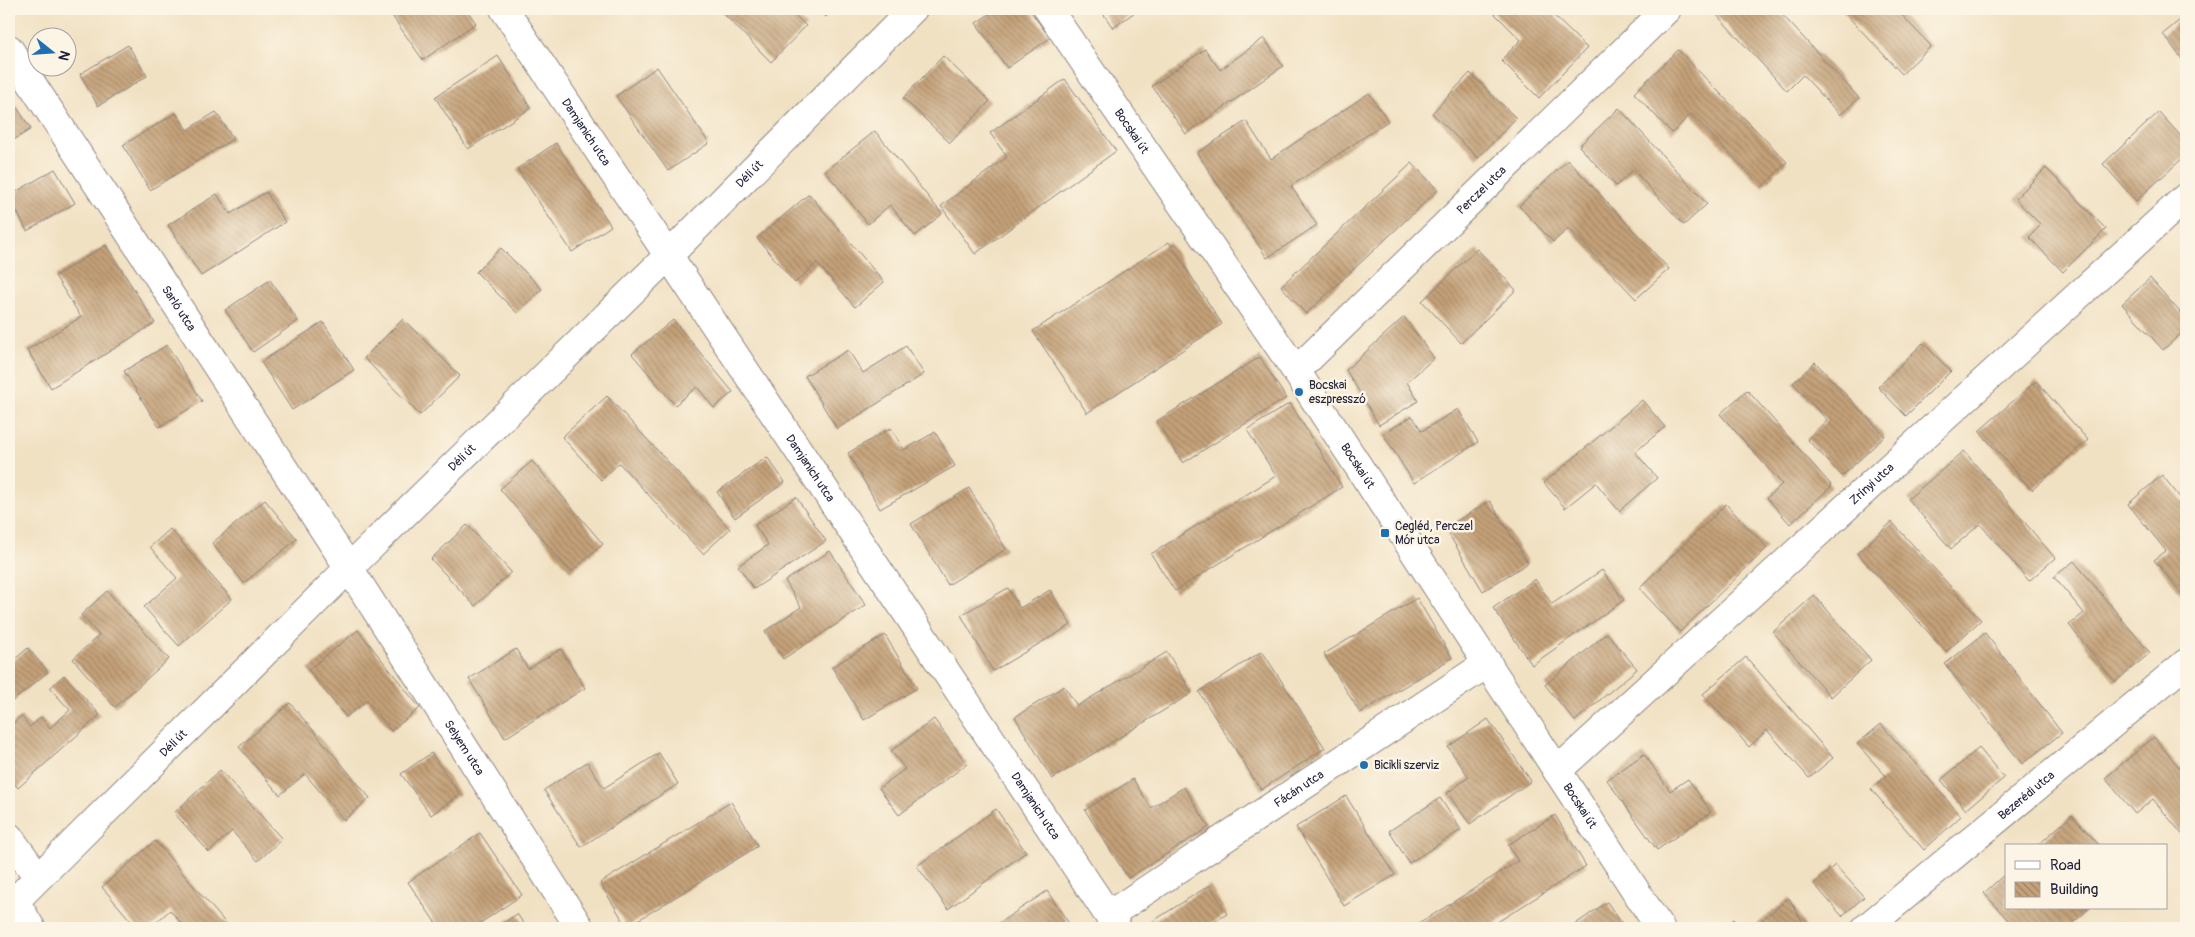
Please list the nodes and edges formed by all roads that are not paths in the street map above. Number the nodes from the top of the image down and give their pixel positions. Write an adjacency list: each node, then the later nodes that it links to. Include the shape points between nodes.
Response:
1 (504, 9): 7 (street, Damjanich utca)
2 (913, 9): 7 (street, Déli út)
3 (1048, 9): 8 (street, Bocskai út)
4 (1667, 9): 8 (street, Perczel utca)
5 (9, 49): 9 (street, Sarló utca)
6 (2186, 197): 12 (street, Zrínyi utca)
7 (668, 256): 9 (street, Déli út); 16 (street, Damjanich utca)
8 (1296, 371): 10 (street, Bocskai út)
9 (348, 568): 14 (street, Déli út); 18 (street, Selyem utca)
10 (1488, 663): 12 (street, Bocskai út); 16 (street, Fácán utca)
11 (2186, 663): 20 (street, Bezerédi utca)
12 (1557, 771): 19 (street, Bocskai út)
13 (9, 837): 14 (street)
14 (38, 877): 15 (street, Déli út)
15 (12, 904): 17 (street)
16 (1113, 922)
17 (32, 928)
18 (580, 928)
19 (1660, 928)
20 (1866, 928)

